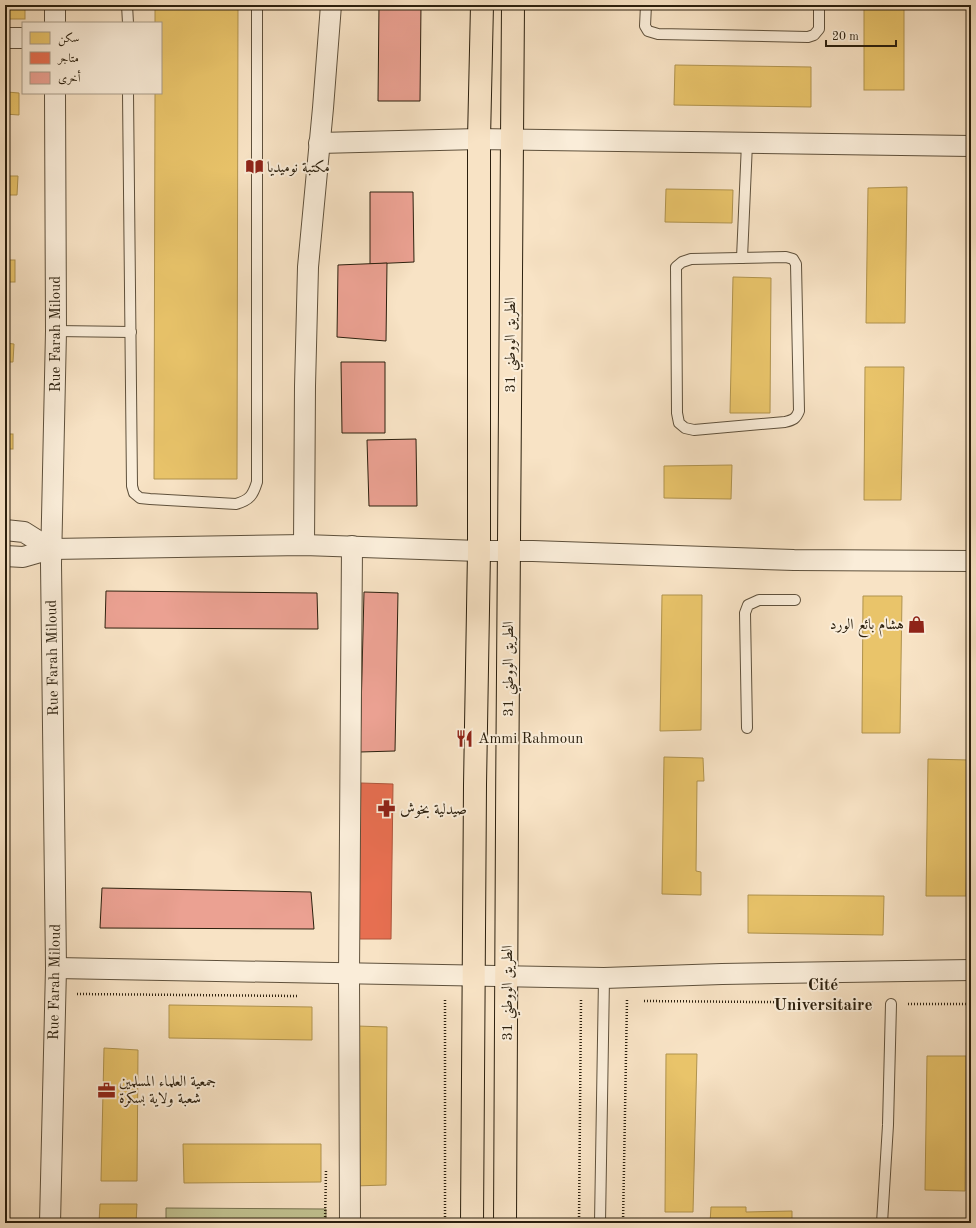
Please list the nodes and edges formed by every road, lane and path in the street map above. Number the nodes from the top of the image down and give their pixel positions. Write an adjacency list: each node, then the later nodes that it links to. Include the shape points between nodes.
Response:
1 (55, 5): 9 (street)
2 (127, 5): 10 (lane)
3 (257, 5): 22 (lane, via 257,482 253,495 245,501 236,504 150,499 140,498 134,493)
4 (331, 5): 17 (street)
5 (482, 5): 15 (main road)
6 (513, 5): 16 (main road, الطريق الووطني 31)
7 (646, 5): 8 (lane, via 645,26 648,31 658,34 808,37 814,35 818,29)
8 (819, 5)
9 (55, 22)
10 (128, 22)
11 (5, 38): 12 (street)
12 (22, 38)
13 (55, 94): 21 (street, Rue Farah Miloud)
14 (128, 94): 22 (lane)
15 (479, 139): 16 (street); 17 (street); 28 (main road)
16 (511, 140): 18 (street); 27 (main road, الطريق الووطني 31)
17 (319, 143): 24 (street, via 308,266)
18 (747, 143): 19 (street); 20 (lane)
19 (971, 146)
20 (742, 258): 20 (lane, via 691,259 676,267 677,413 679,423 685,428 694,430 785,422 793,421 797,417 799,411 796,264 794,259 786,257)
21 (56, 331): 22 (lane); 26 (street, Rue Farah Miloud)
22 (131, 332)
23 (5, 530): 26 (street, via 24,532)
24 (304, 545): 25 (street); 26 (street)
25 (352, 546): 28 (street); 35 (street)
26 (51, 549): 29 (street, via 23,557); 33 (street, Rue Farah Miloud)
27 (508, 550): 28 (street); 30 (street, via 794,560); 37 (main road, الطريق الووطني 31)
28 (479, 551): 36 (main road)
29 (5, 556)
30 (971, 561)
31 (795, 600): 32 (lane, via 759,600 748,605 745,613)
32 (747, 728)
33 (56, 968): 35 (street); 47 (street, Rue Farah Miloud)
34 (971, 970): 38 (street)
35 (349, 974): 36 (street); 48 (street)
36 (473, 975): 37 (street); 50 (main road)
37 (507, 976): 38 (street); 51 (main road, الطريق الووطني 31)
38 (604, 978): 53 (lane)
39 (76, 994): 40 (path)
40 (304, 996)
41 (581, 996): 52 (path)
42 (438, 998): 49 (path, via 446,998)
43 (634, 1000): 54 (path, via 626,1000)
44 (641, 1000): 45 (path)
45 (891, 1004): 46 (path); 55 (lane)
46 (971, 1004)
47 (50, 1223)
48 (350, 1223)
49 (445, 1223)
50 (472, 1223)
51 (504, 1223)
52 (579, 1223)
53 (600, 1223)
54 (622, 1223)
55 (882, 1223)

